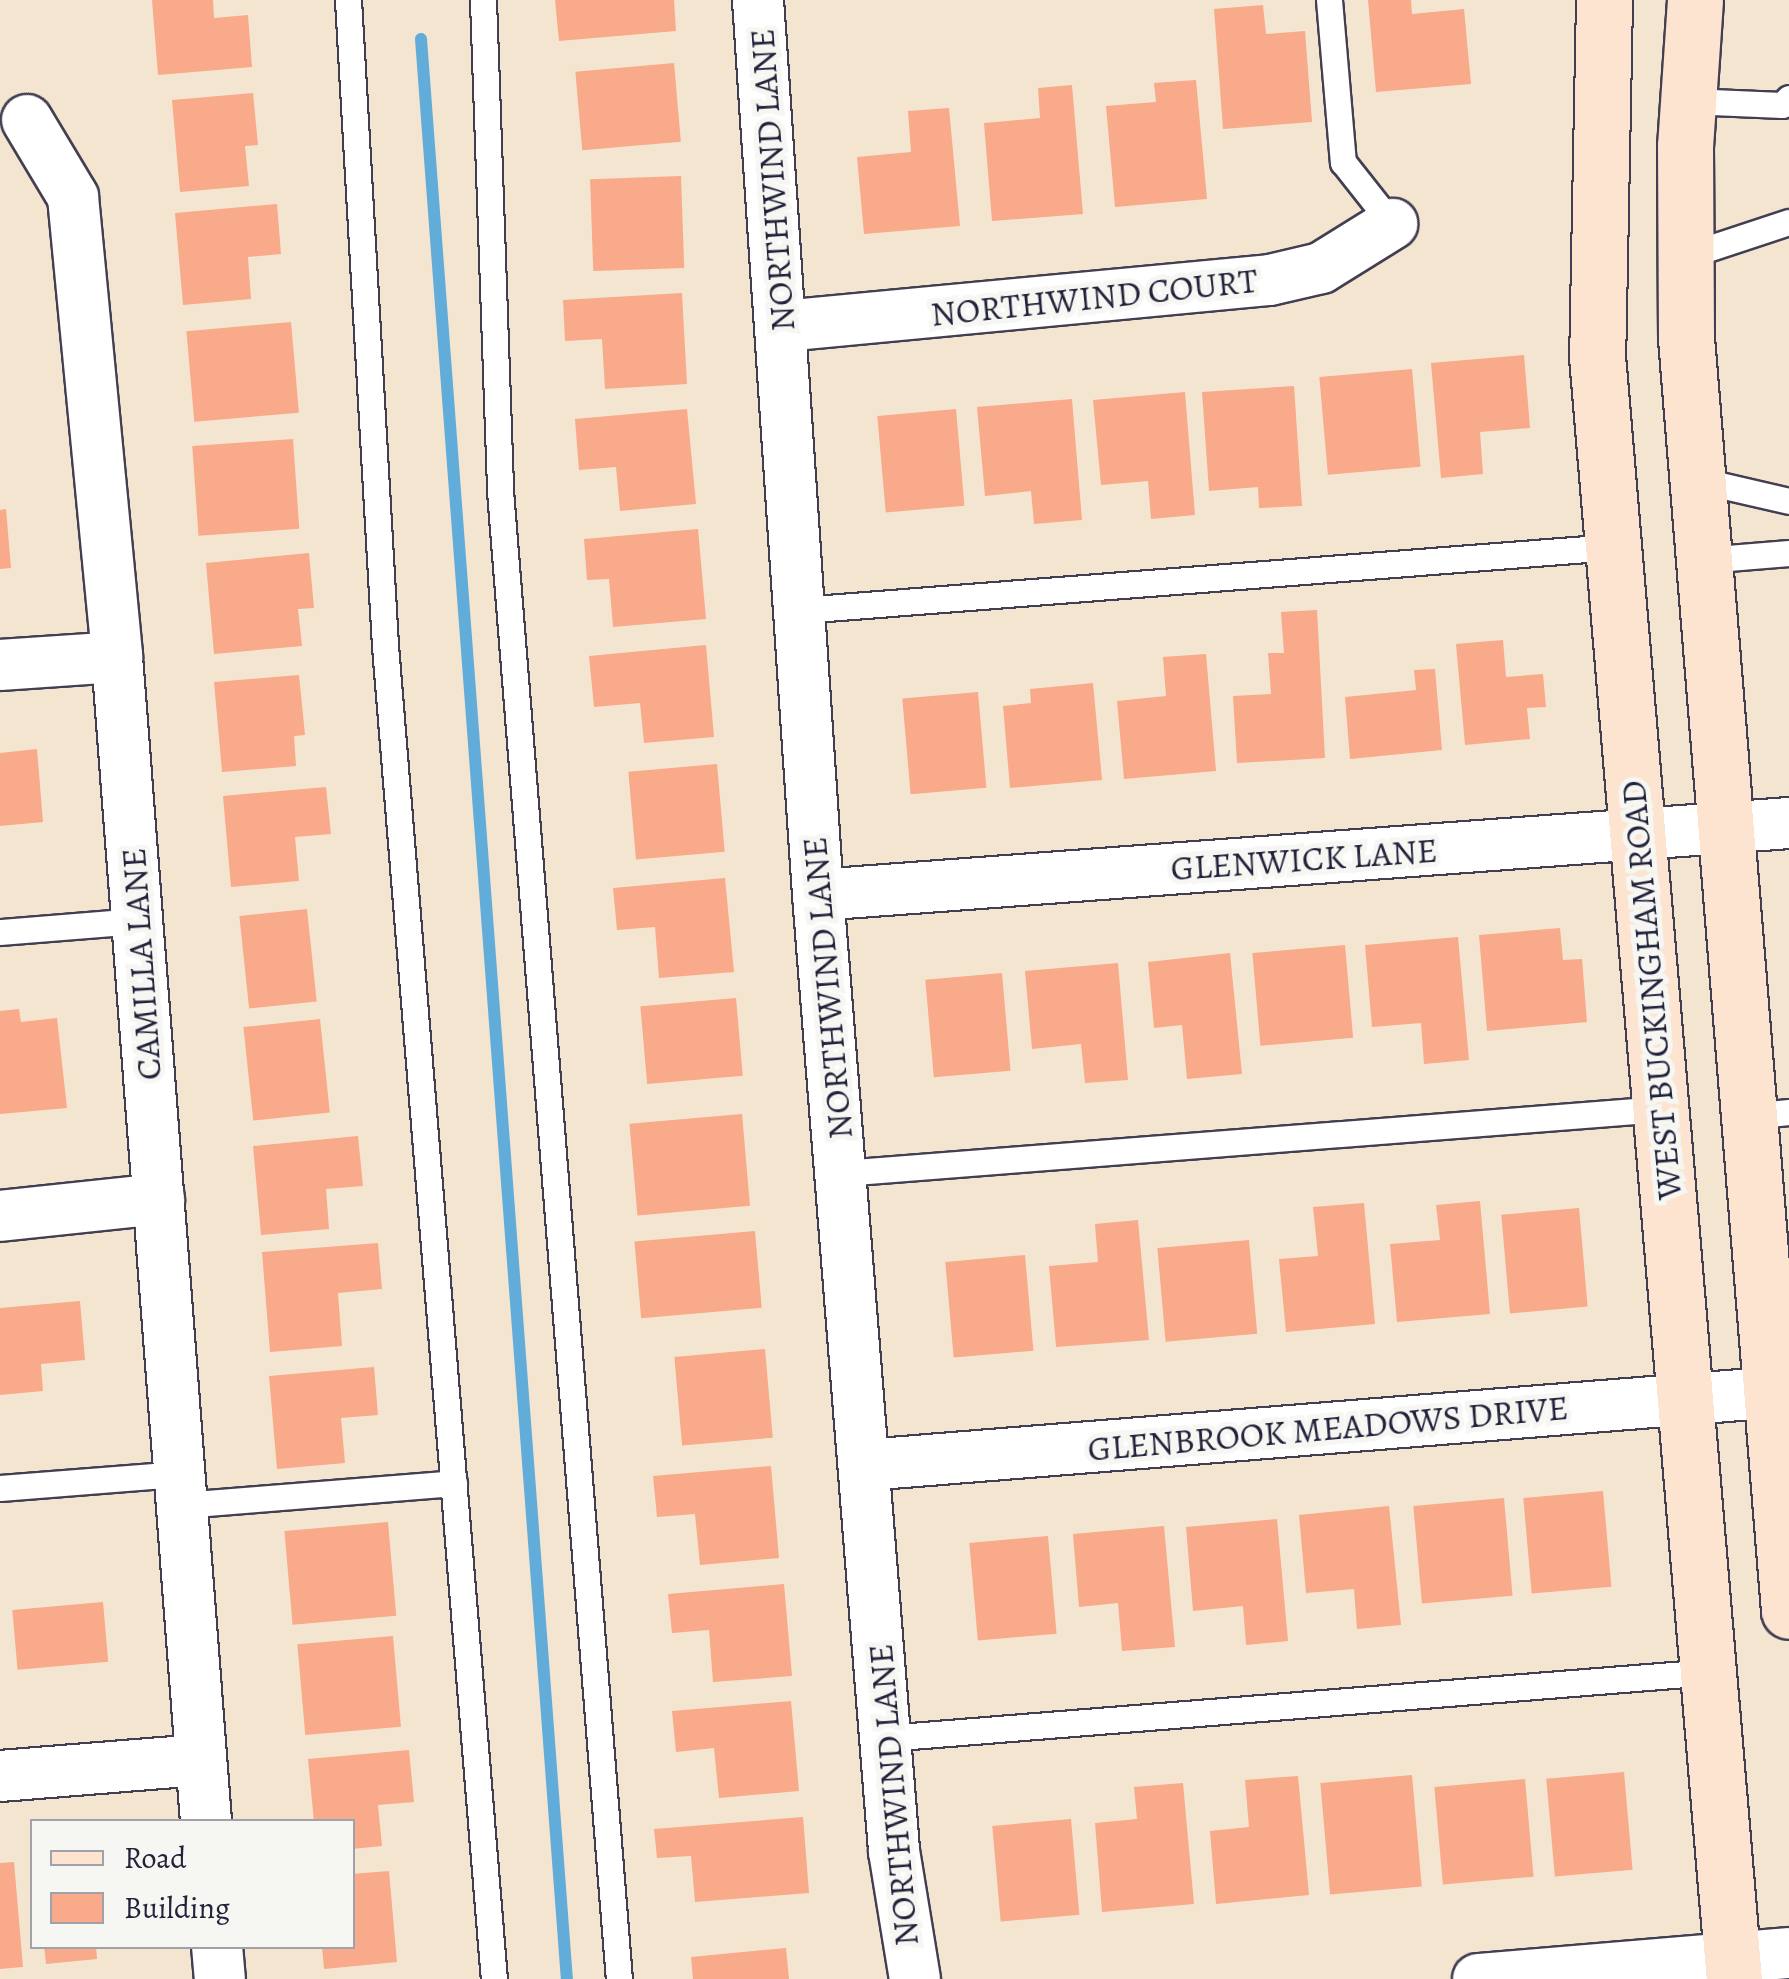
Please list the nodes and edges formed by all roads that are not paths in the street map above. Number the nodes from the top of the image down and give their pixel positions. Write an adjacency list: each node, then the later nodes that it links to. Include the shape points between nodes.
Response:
1 (348, 0): 36 (lane, via 386,646)
2 (483, 0): 51 (lane, via 500,491)
3 (758, 0): 13 (street, NORTHWIND LANE)
4 (1329, 0): 11 (lane, via 1343,162)
5 (1604, 0): 16 (main road, WEST BUCKINGHAM ROAD, via 1598,356)
6 (1695, 0): 8 (main road)
7 (1789, 98): 8 (lane, via 1782,105)
8 (1688, 101): 12 (main road)
9 (27, 120): 20 (street, CAMILLA LANE, via 73,197)
10 (1789, 222): 12 (lane)
11 (1392, 224): 13 (street, NORTHWIND COURT, via 1320,268 1270,280)
12 (1686, 256): 14 (main road)
13 (783, 326): 19 (street, NORTHWIND LANE)
14 (1698, 480): 15 (lane); 18 (main road)
15 (1789, 501)
16 (1614, 547): 19 (lane); 24 (main road, WEST BUCKINGHAM ROAD)
17 (1789, 553): 18 (lane)
18 (1704, 560): 23 (main road)
19 (801, 610): 25 (street, NORTHWIND LANE)
20 (117, 657): 21 (street); 26 (street, CAMILLA LANE)
21 (0, 665)
22 (1789, 823): 23 (street, GLENWICK LANE)
23 (1726, 828): 24 (street, GLENWICK LANE); 29 (main road)
24 (1637, 834): 25 (street, GLENWICK LANE); 28 (main road, WEST BUCKINGHAM ROAD)
25 (818, 895): 30 (street, NORTHWIND LANE)
26 (138, 921): 27 (lane); 31 (street, CAMILLA LANE)
27 (0, 932)
28 (1661, 1109): 30 (lane); 34 (main road, WEST BUCKINGHAM ROAD)
29 (1769, 1114): 33 (main road)
30 (842, 1174): 35 (street, NORTHWIND LANE)
31 (159, 1199): 32 (street); 38 (street, CAMILLA LANE)
32 (0, 1216)
33 (1780, 1391): 34 (street, GLENBROOK MEADOWS DRIVE); 39 (main road)
34 (1687, 1399): 35 (street, GLENBROOK MEADOWS DRIVE); 40 (main road, WEST BUCKINGHAM ROAD)
35 (866, 1465): 41 (street, NORTHWIND LANE)
36 (454, 1484): 38 (lane); 50 (lane)
37 (0, 1488): 38 (lane)
38 (180, 1490): 42 (street, CAMILLA LANE)
39 (1789, 1610)
40 (1709, 1672): 41 (lane); 47 (main road, WEST BUCKINGHAM ROAD)
41 (886, 1738): 48 (street, NORTHWIND LANE)
42 (200, 1760): 43 (street); 44 (street, CAMILLA LANE)
43 (0, 1776)
44 (206, 1819)
45 (217, 1949): 49 (street)
46 (1789, 1953): 47 (street)
47 (1733, 1969): 52 (street)
48 (913, 1976)
49 (220, 1979)
50 (494, 1979)
51 (619, 1979)
52 (1478, 1979)

